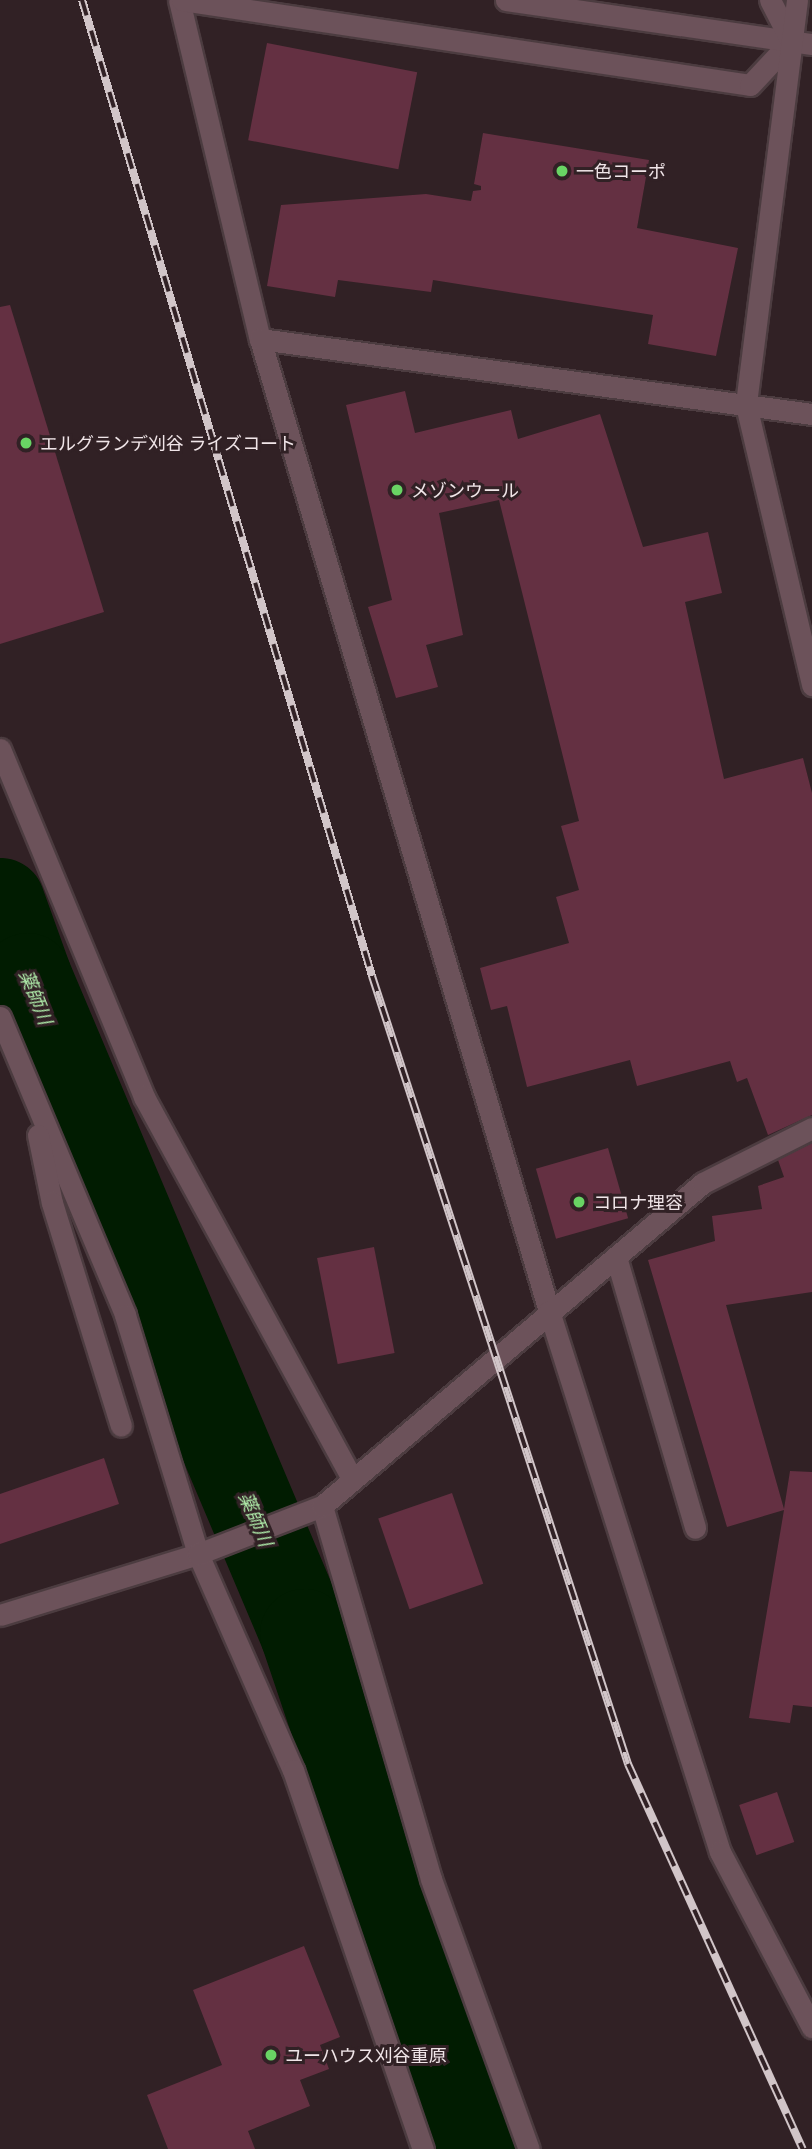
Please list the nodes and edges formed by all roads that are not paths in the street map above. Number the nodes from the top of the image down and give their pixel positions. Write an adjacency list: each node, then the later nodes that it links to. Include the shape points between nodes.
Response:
1 (180, 0): 5 (street, via 750,85); 6 (street)
2 (506, 0): 5 (street)
3 (770, 0): 5 (street)
4 (797, 0): 5 (street)
5 (802, 43): 7 (street)
6 (260, 338): 7 (street); 15 (street)
7 (746, 405): 8 (street); 9 (street)
8 (812, 414)
9 (812, 685)
10 (0, 749): 17 (street, via 144,1097)
11 (0, 1017): 12 (street)
12 (29, 1090): 16 (street, via 52,1203); 20 (street, via 125,1315)
13 (812, 1128): 14 (street, via 703,1183)
14 (616, 1257): 15 (street); 19 (street)
15 (548, 1311): 17 (street); 22 (street, via 720,1852)
16 (121, 1426)
17 (353, 1480): 18 (street)
18 (322, 1506): 20 (street); 24 (street, via 431,1880)
19 (695, 1528)
20 (198, 1554): 21 (street); 23 (street, via 293,1770)
21 (0, 1615)
22 (812, 2027)
23 (423, 2149)
24 (529, 2149)

